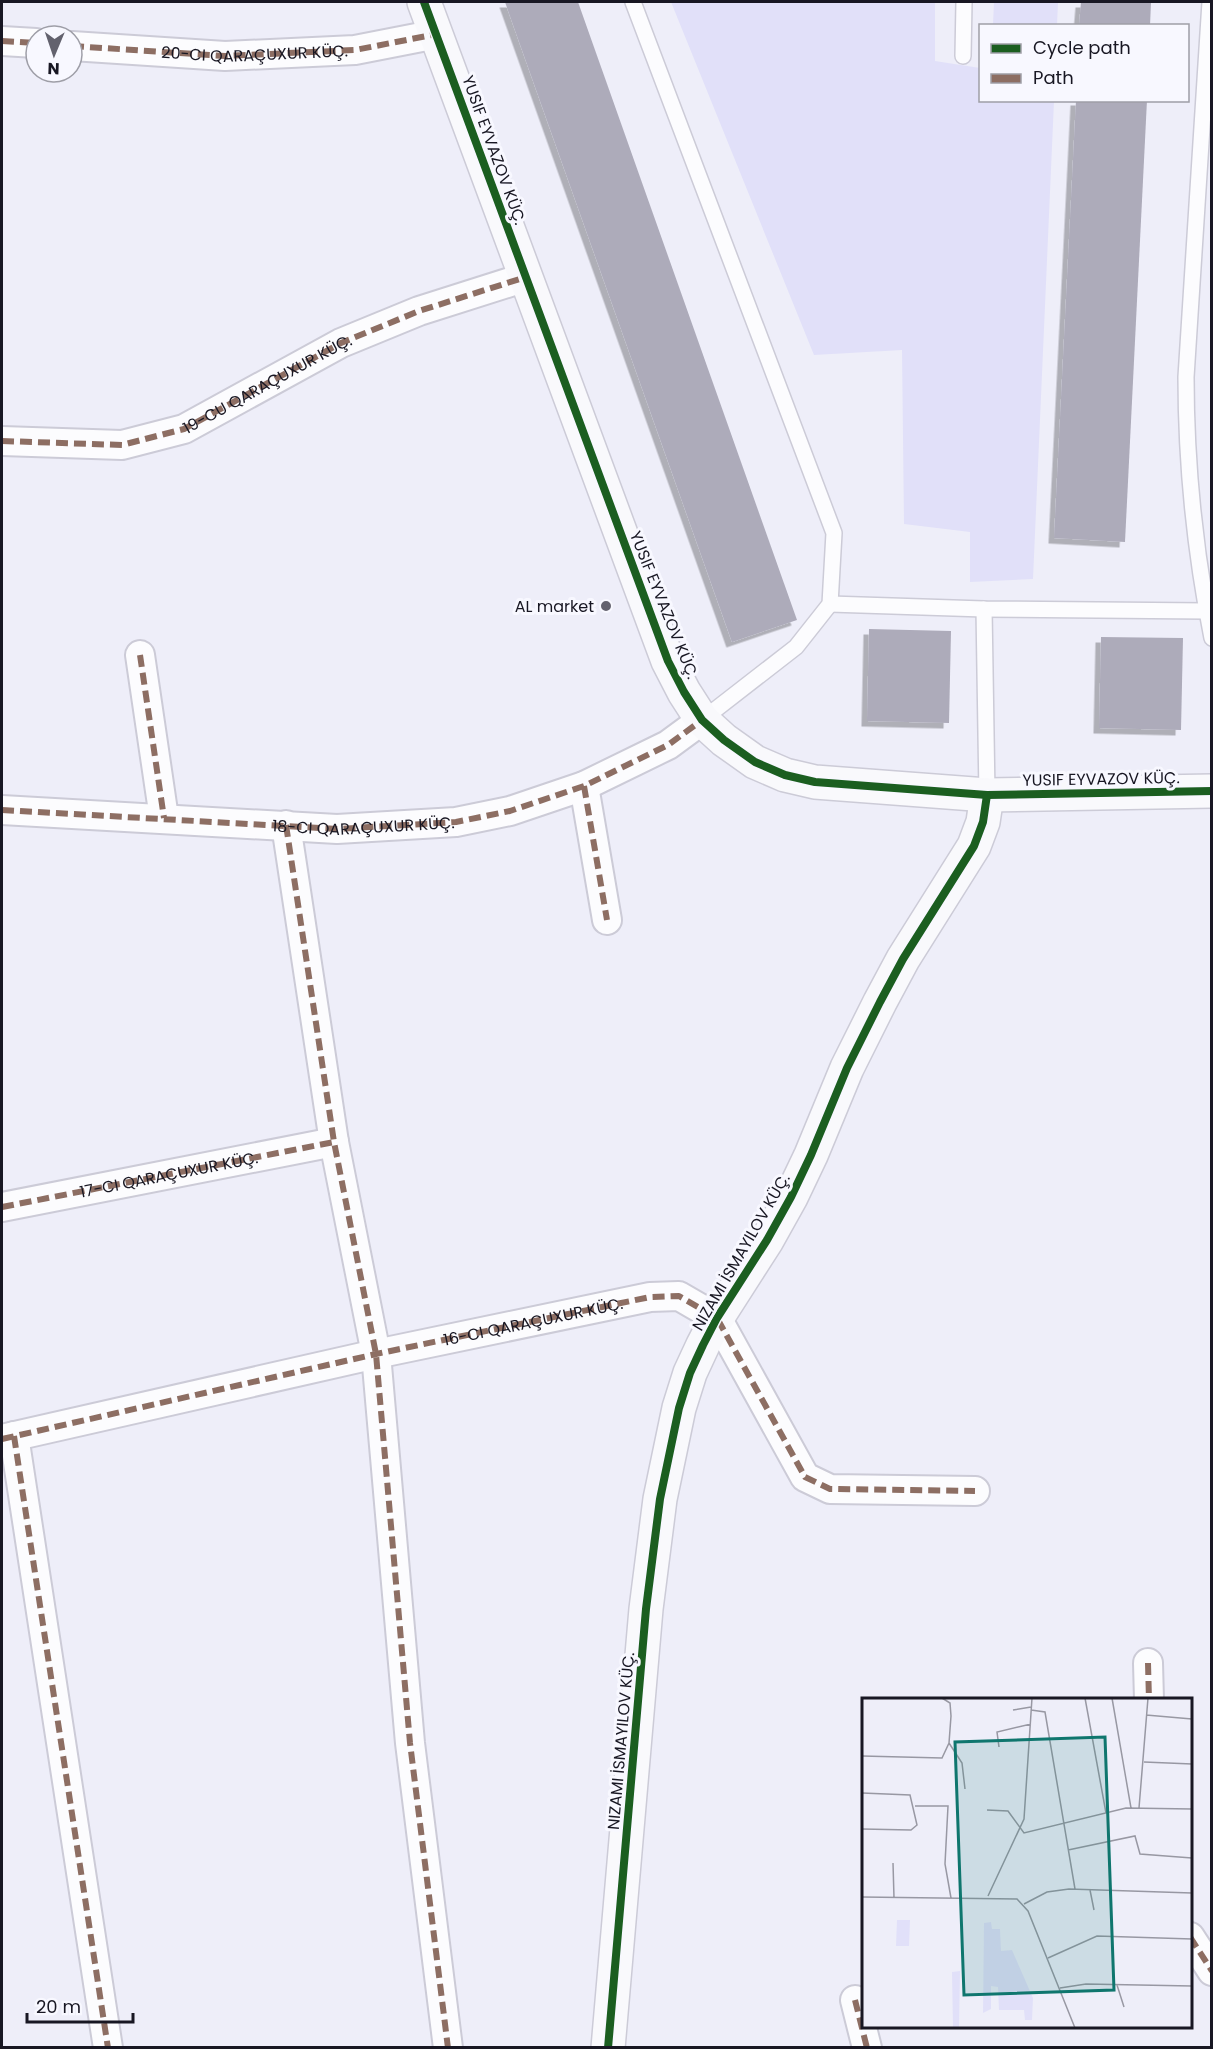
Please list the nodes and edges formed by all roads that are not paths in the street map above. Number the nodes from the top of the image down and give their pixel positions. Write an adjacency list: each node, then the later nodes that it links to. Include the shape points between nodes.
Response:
1 (424, 2): 5 (street, YUSIF EYVAZOV KÜÇ.)
2 (633, 2): 12 (lane, via 834,533)
3 (963, 2): 9 (lane)
4 (1210, 2): 14 (lane, via 1186,377 1186,435)
5 (437, 34): 8 (street, 20-CI QARAÇUXUR KÜÇ., via 355,50 225,56); 10 (street, YUSIF EYVAZOV KÜÇ.)
6 (2, 41): 7 (street)
7 (24, 42)
8 (84, 47)
9 (963, 56)
10 (526, 277): 11 (street, 19-CU QARAÇUXUR KÜÇ., via 419,311 341,343 184,429 122,445); 17 (street, YUSIF EYVAZOV KÜÇ., via 668,661)
11 (2, 441)
12 (830, 604): 13 (lane); 17 (lane, via 796,647)
13 (984, 609): 14 (lane); 20 (lane)
14 (1206, 611): 15 (lane)
15 (1212, 638)
16 (140, 655): 22 (street)
17 (702, 720): 18 (street, 18-CI QARAÇUXUR KÜÇ., via 668,745); 20 (street, YUSIF EYVAZOV KÜÇ., via 754,762 815,782)
18 (584, 786): 23 (street, 18-CI QARAÇUXUR KÜÇ., via 510,811 456,822 337,829); 24 (street)
19 (1212, 791): 20 (street, YUSIF EYVAZOV KÜÇ.)
20 (987, 795): 27 (street, via 974,846 903,959 847,1068 790,1197)
21 (2, 810): 22 (street, 18-CI QARAÇUXUR KÜÇ.)
22 (164, 818): 23 (street, 18-CI QARAÇUXUR KÜÇ.)
23 (286, 825): 25 (street)
24 (607, 920)
25 (334, 1142): 26 (street, 17-CI QARAÇUXUR KÜÇ.); 28 (street)
26 (2, 1207)
27 (717, 1318): 28 (street, via 679,1296 650,1296); 30 (street, via 805,1477 830,1489); 38 (street, via 690,1373 660,1499 646,1609)
28 (376, 1354): 29 (street); 37 (street, via 410,1743)
29 (8, 1437): 36 (street)
30 (975, 1491)
31 (1148, 1663): 32 (street)
32 (1149, 1698)
33 (1192, 1939): 34 (street)
34 (1212, 1971)
35 (855, 2000): 39 (street)
36 (108, 2048)
37 (448, 2048)
38 (608, 2048)
39 (867, 2048)

